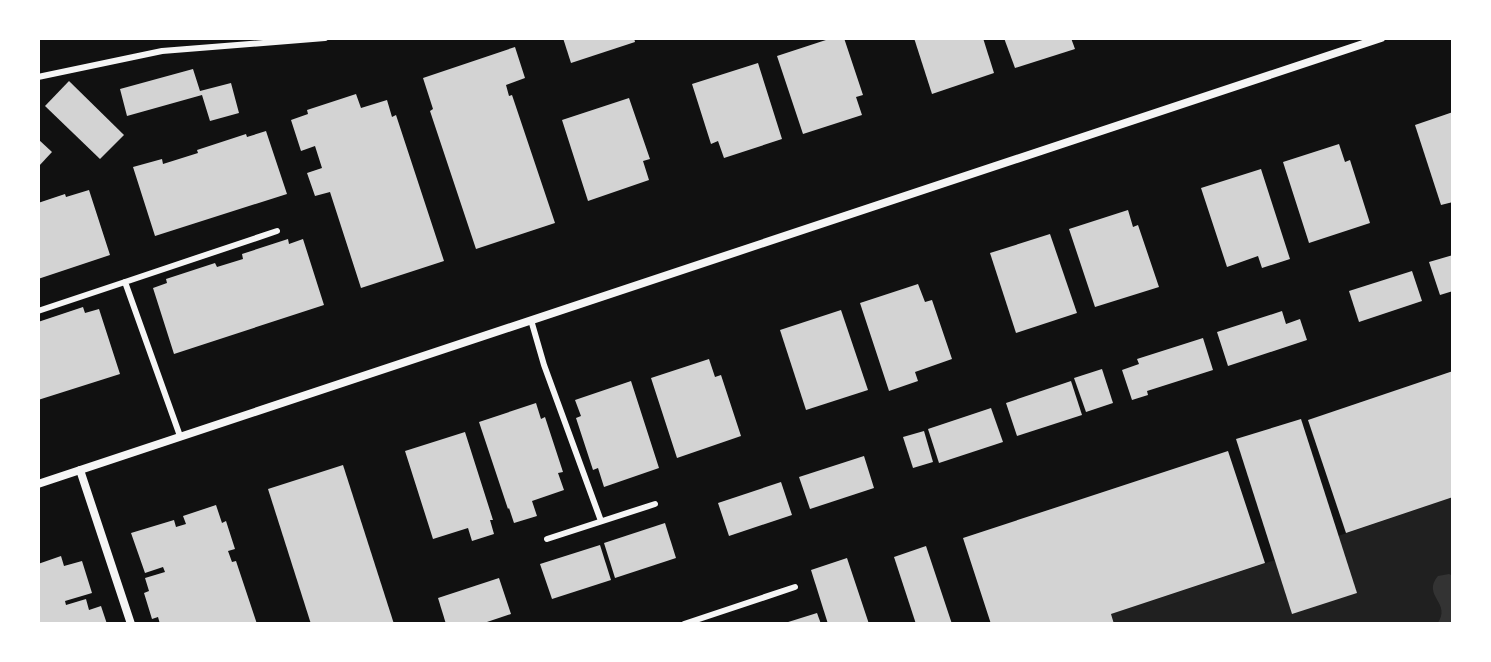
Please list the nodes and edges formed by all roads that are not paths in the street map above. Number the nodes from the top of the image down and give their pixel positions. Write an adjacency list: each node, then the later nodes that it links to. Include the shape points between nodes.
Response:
1 (325, 38): 3 (lane, via 162,51)
2 (1381, 38): 7 (street)
3 (38, 77)
4 (277, 231): 5 (lane)
5 (125, 282): 6 (lane); 8 (lane)
6 (38, 311)
7 (531, 320): 8 (street); 12 (lane)
8 (180, 436): 9 (street)
9 (80, 470): 10 (street); 15 (street)
10 (38, 484)
11 (655, 504): 12 (lane)
12 (601, 521): 13 (lane)
13 (547, 539)
14 (795, 587): 16 (lane)
15 (131, 624)
16 (684, 624)

